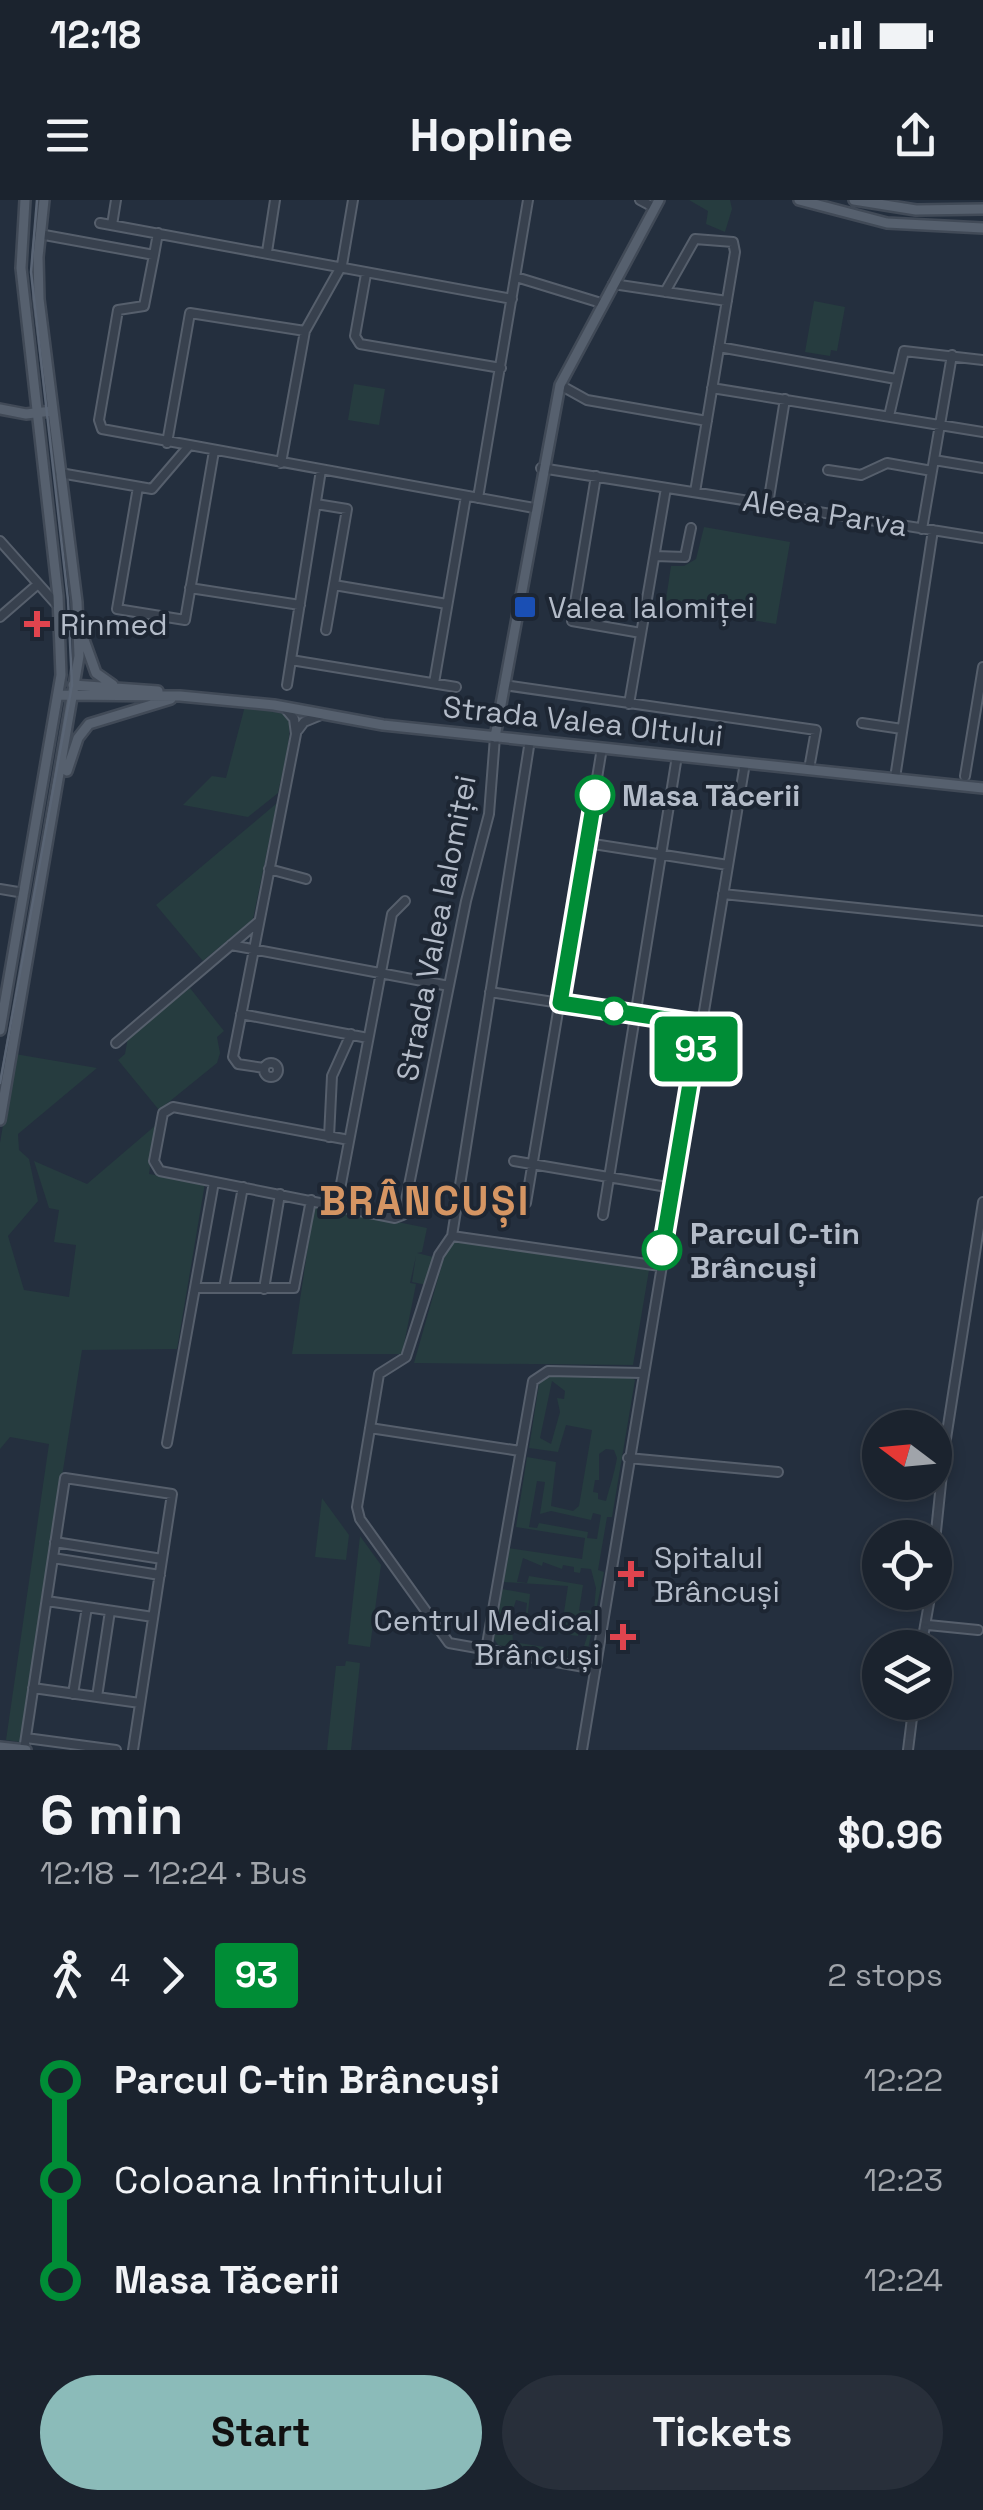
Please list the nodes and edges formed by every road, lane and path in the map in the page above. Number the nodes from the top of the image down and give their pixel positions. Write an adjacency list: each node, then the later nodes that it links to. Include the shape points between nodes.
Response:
1 (25, 200): 17 (main road)
2 (44, 200): 18 (main road)
3 (116, 200): 14 (street)
4 (275, 200): 19 (street)
5 (353, 200): 21 (street)
6 (528, 200): 24 (street)
7 (640, 200): 11 (street)
8 (799, 200): 15 (main road, via 887,224)
9 (854, 200): 12 (main road, via 916,210)
10 (981, 200): 12 (street)
11 (657, 204): 26 (main road, Strada Valea Ialomiței)
12 (982, 209)
13 (100, 223): 14 (street)
14 (112, 225): 16 (street)
15 (983, 228)
16 (158, 232): 19 (street); 20 (street)
17 (20, 234): 18 (main road, via 32,242); 25 (main road)
18 (40, 234): 20 (street); 23 (main road)
19 (266, 252): 21 (street)
20 (154, 255): 47 (street, via 144,306 120,307 116,314 99,420 102,429)
21 (342, 265): 22 (street); 31 (street)
22 (366, 274): 28 (street); 35 (street, via 354,336 360,344)
23 (38, 277): 25 (main road, via 31,272); 41 (main road)
24 (516, 277): 28 (street); 30 (street)
25 (22, 278): 42 (main road)
26 (612, 284): 27 (street); 30 (main road, Strada Valea Ialomiței)
27 (665, 292): 29 (street); 29 (street, via 694,238 724,239 735,248)
28 (512, 299): 35 (street)
29 (727, 301): 32 (street)
30 (601, 304): 37 (main road, Strada Valea Ialomiței)
31 (305, 331): 47 (street, via 190,313); 51 (street)
32 (719, 348): 36 (street); 38 (street)
33 (952, 355): 34 (street); 36 (street, via 904,351); 45 (street)
34 (983, 360)
35 (501, 368): 63 (street)
36 (896, 379): 43 (street)
37 (560, 385): 44 (street, via 587,400); 52 (main road, Strada Valea Ialomiței)
38 (712, 388): 39 (street); 44 (street)
39 (785, 399): 43 (street); 65 (street)
40 (0, 408): 42 (main road)
41 (52, 411): 42 (main road); 57 (main road)
42 (35, 414): 78 (main road)
43 (889, 416): 45 (street)
44 (706, 421): 61 (street)
45 (940, 424): 46 (street); 50 (street)
46 (983, 432)
47 (166, 443): 48 (street)
48 (188, 446): 49 (street); 59 (street, via 154,488)
49 (214, 451): 51 (street); 75 (street)
50 (934, 460): 53 (street); 56 (street)
51 (281, 463): 54 (street)
52 (541, 468): 58 (street, Aleea Parva); 66 (main road, Strada Valea Ialomiței)
53 (983, 468)
54 (321, 470): 62 (street); 64 (street)
55 (828, 470): 56 (street, via 861,475 887,463)
56 (932, 471): 68 (street)
57 (60, 473): 59 (street); 80 (main road)
58 (596, 476): 60 (street, Aleea Parva); 82 (street, via 572,620)
59 (138, 487): 75 (street, via 117,608 184,620)
60 (666, 488): 61 (street, Aleea Parva); 72 (street)
61 (695, 492): 65 (street, Aleea Parva)
62 (466, 496): 63 (street); 76 (street)
63 (478, 498): 66 (street)
64 (316, 504): 74 (street, via 347,509); 77 (street)
65 (768, 504): 68 (street, Aleea Parva)
66 (534, 508): 87 (main road, Strada Valea Ialomiței)
67 (691, 528): 72 (street, via 685,557)
68 (922, 529): 69 (street, Aleea Parva)
69 (933, 530): 70 (street, Aleea Parva); 97 (street)
70 (983, 538)
71 (0, 541): 73 (street)
72 (655, 556): 82 (street)
73 (38, 584): 78 (street); 79 (street)
74 (334, 585): 76 (street); 81 (street)
75 (190, 588): 77 (street)
76 (447, 604): 85 (street)
77 (300, 605): 83 (street)
78 (58, 606): 90 (main road)
79 (0, 617)
80 (78, 621): 88 (main road, via 92,666); 91 (main road)
81 (326, 630)
82 (641, 633): 93 (street)
83 (291, 660): 85 (street); 86 (street)
84 (983, 667): 100 (street)
85 (434, 683): 89 (street)
86 (287, 685)
87 (504, 685): 93 (street); 99 (main road, Strada Valea Ialomiței)
88 (116, 686): 91 (main road, Strada Valea Oltului); 92 (main road, Strada Valea Oltului)
89 (456, 687)
90 (60, 690): 91 (main road, Strada Valea Oltului); 104 (main road)
91 (76, 690): 92 (main road, Strada Valea Oltului); 105 (main road)
92 (180, 696): 94 (main road, Strada Valea Oltului); 112 (main road, via 88,724)
93 (629, 704): 108 (street, via 816,730)
94 (284, 706): 95 (main road, Strada Valea Oltului); 98 (street)
95 (320, 716): 98 (street); 99 (main road, Strada Valea Oltului)
96 (862, 723): 97 (street)
97 (902, 729): 110 (street)
98 (296, 734): 116 (street)
99 (495, 736): 102 (main road, Strada Valea Oltului); 127 (street, Strada Valea Ialomiței, via 490,814)
100 (972, 736): 101 (street); 109 (street)
101 (983, 738)
102 (530, 740): 103 (main road, Strada Valea Oltului); 128 (street)
103 (602, 748): 106 (main road, Strada Valea Oltului); 113 (street)
104 (50, 749): 105 (main road); 119 (main road)
105 (66, 751): 112 (main road)
106 (678, 756): 107 (main road, Strada Valea Oltului); 114 (street)
107 (745, 763): 108 (main road, Strada Valea Oltului); 115 (street)
108 (809, 770): 110 (main road, Strada Valea Oltului)
109 (965, 776)
110 (895, 778): 111 (main road, Strada Valea Oltului)
111 (983, 788)
112 (56, 802): 138 (main road)
113 (587, 842): 114 (street); 129 (street)
114 (662, 854): 115 (street); 131 (street)
115 (728, 864): 120 (street)
116 (270, 869): 117 (street); 123 (street)
117 (306, 879)
118 (0, 889): 119 (street)
119 (24, 893): 133 (main road)
120 (723, 894): 122 (street); 132 (street)
121 (405, 901): 126 (street, via 392,914)
122 (983, 920)
123 (259, 921): 124 (street); 125 (street)
124 (231, 945): 125 (street); 136 (street)
125 (254, 949): 126 (street); 130 (street)
126 (380, 973): 127 (street); 135 (street)
127 (450, 986): 151 (street, Strada Valea Ialomiței, via 403,1215)
128 (490, 992): 129 (street); 153 (street)
129 (560, 1003): 131 (street); 142 (street)
130 (242, 1014): 134 (street); 137 (street, via 234,1060)
131 (636, 1014): 132 (street); 143 (street)
132 (700, 1024): 146 (street)
133 (0, 1030)
134 (351, 1034): 135 (street); 139 (street, via 332,1076)
135 (368, 1038): 140 (street)
136 (116, 1043)
137 (264, 1068)
138 (0, 1120)
139 (329, 1136): 140 (street); 144 (street, via 172,1107 163,1113 156,1168)
140 (349, 1140): 151 (street)
141 (514, 1161): 142 (street)
142 (533, 1164): 143 (street); 150 (street)
143 (609, 1178): 146 (street); 152 (street)
144 (214, 1182): 145 (street); 155 (street)
145 (243, 1187): 147 (street); 156 (street)
146 (673, 1188): 154 (street)
147 (280, 1194): 148 (street); 157 (street)
148 (311, 1200): 151 (street); 157 (street, via 294,1288)
149 (983, 1202): 164 (street)
150 (526, 1203)
151 (337, 1205)
152 (603, 1215)
153 (452, 1236): 154 (street); 159 (street, via 439,1255 407,1356 383,1369)
154 (660, 1266): 158 (street)
155 (195, 1288): 156 (street); 160 (street)
156 (224, 1288): 157 (street)
157 (264, 1290)
158 (642, 1373): 161 (street, via 539,1374); 162 (street)
159 (370, 1428): 161 (street); 177 (street, via 360,1519 446,1641)
160 (167, 1443)
161 (520, 1451): 177 (street)
162 (628, 1458): 163 (street); 178 (street)
163 (778, 1472)
164 (937, 1520)
165 (56, 1542): 166 (street); 167 (street); 167 (street, via 65,1478 172,1494)
166 (53, 1558): 168 (street); 169 (street)
167 (162, 1559): 168 (street)
168 (160, 1574): 173 (street)
169 (46, 1601): 170 (street); 179 (street)
170 (88, 1607): 172 (street); 180 (street)
171 (929, 1610): 174 (street)
172 (110, 1611): 173 (street); 181 (street)
173 (153, 1617): 182 (street)
174 (928, 1624): 175 (street); 176 (street)
175 (926, 1630)
176 (978, 1630)
177 (486, 1650): 178 (street)
178 (596, 1668): 189 (street)
179 (33, 1688): 180 (street); 184 (street)
180 (73, 1694): 181 (street)
181 (97, 1697): 182 (street)
182 (140, 1703): 188 (street)
183 (912, 1720): 190 (street)
184 (26, 1738): 186 (street); 187 (street)
185 (0, 1747): 186 (main road)
186 (25, 1750)
187 (116, 1750)
188 (133, 1750)
189 (582, 1750)
190 (908, 1750)

